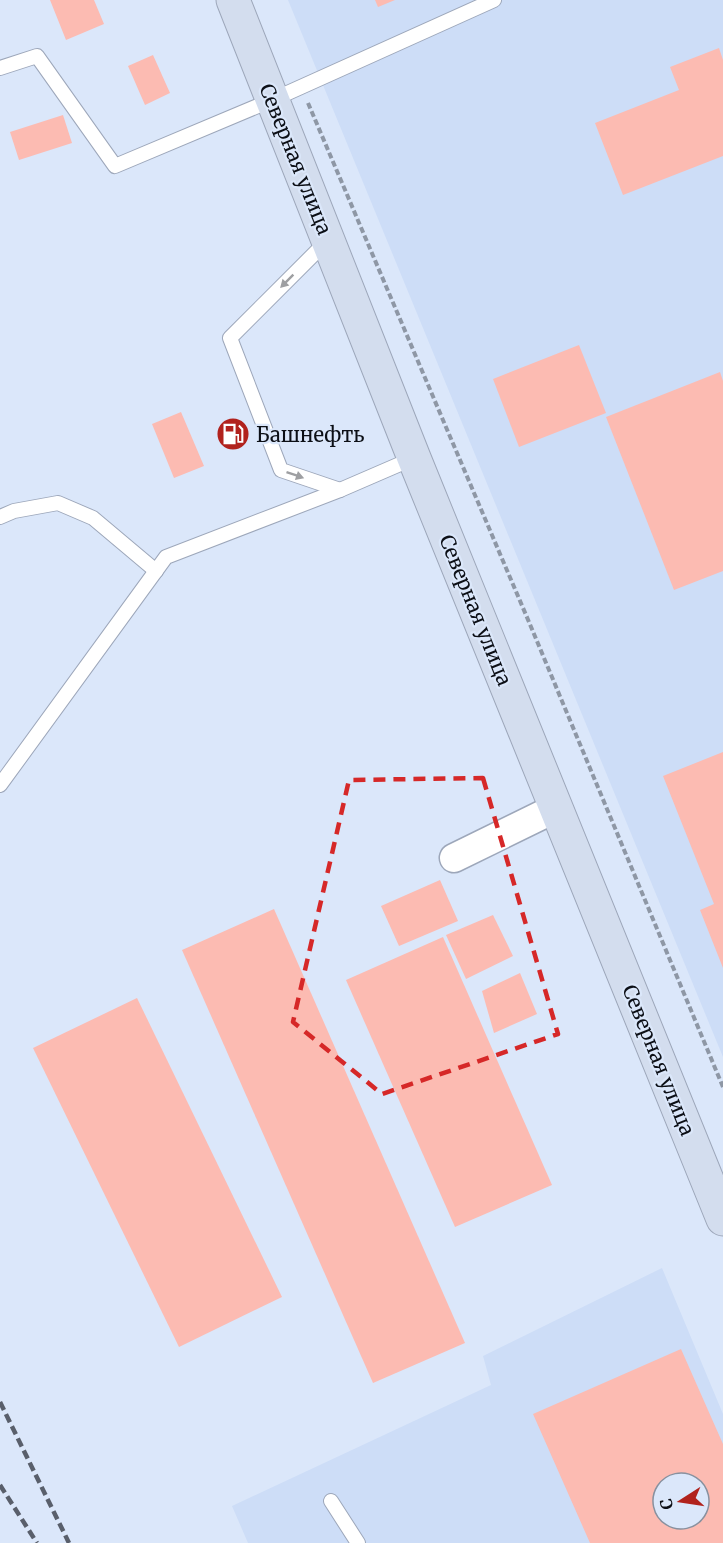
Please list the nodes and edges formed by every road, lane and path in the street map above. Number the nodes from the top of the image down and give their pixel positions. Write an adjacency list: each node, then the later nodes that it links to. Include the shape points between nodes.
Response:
1 (233, 0): 4 (main road, Северная улица)
2 (494, 0): 4 (lane)
3 (0, 68): 4 (lane, via 37,56 115,166)
4 (287, 94): 5 (main road, Северная улица); 13 (path, via 529,622)
5 (328, 240): 6 (main road, Северная улица); 7 (lane, one-way to 7, via 230,338 281,470)
6 (414, 458): 7 (lane); 11 (main road, Северная улица)
7 (340, 490): 9 (lane, via 166,557)
8 (0, 517): 9 (lane, via 58,503 93,518)
9 (156, 571): 10 (lane)
10 (0, 785)
11 (556, 808): 12 (street); 14 (main road, Северная улица)
12 (454, 858)
13 (723, 1087)
14 (723, 1219)
15 (331, 1501): 16 (lane)
16 (358, 1543)

